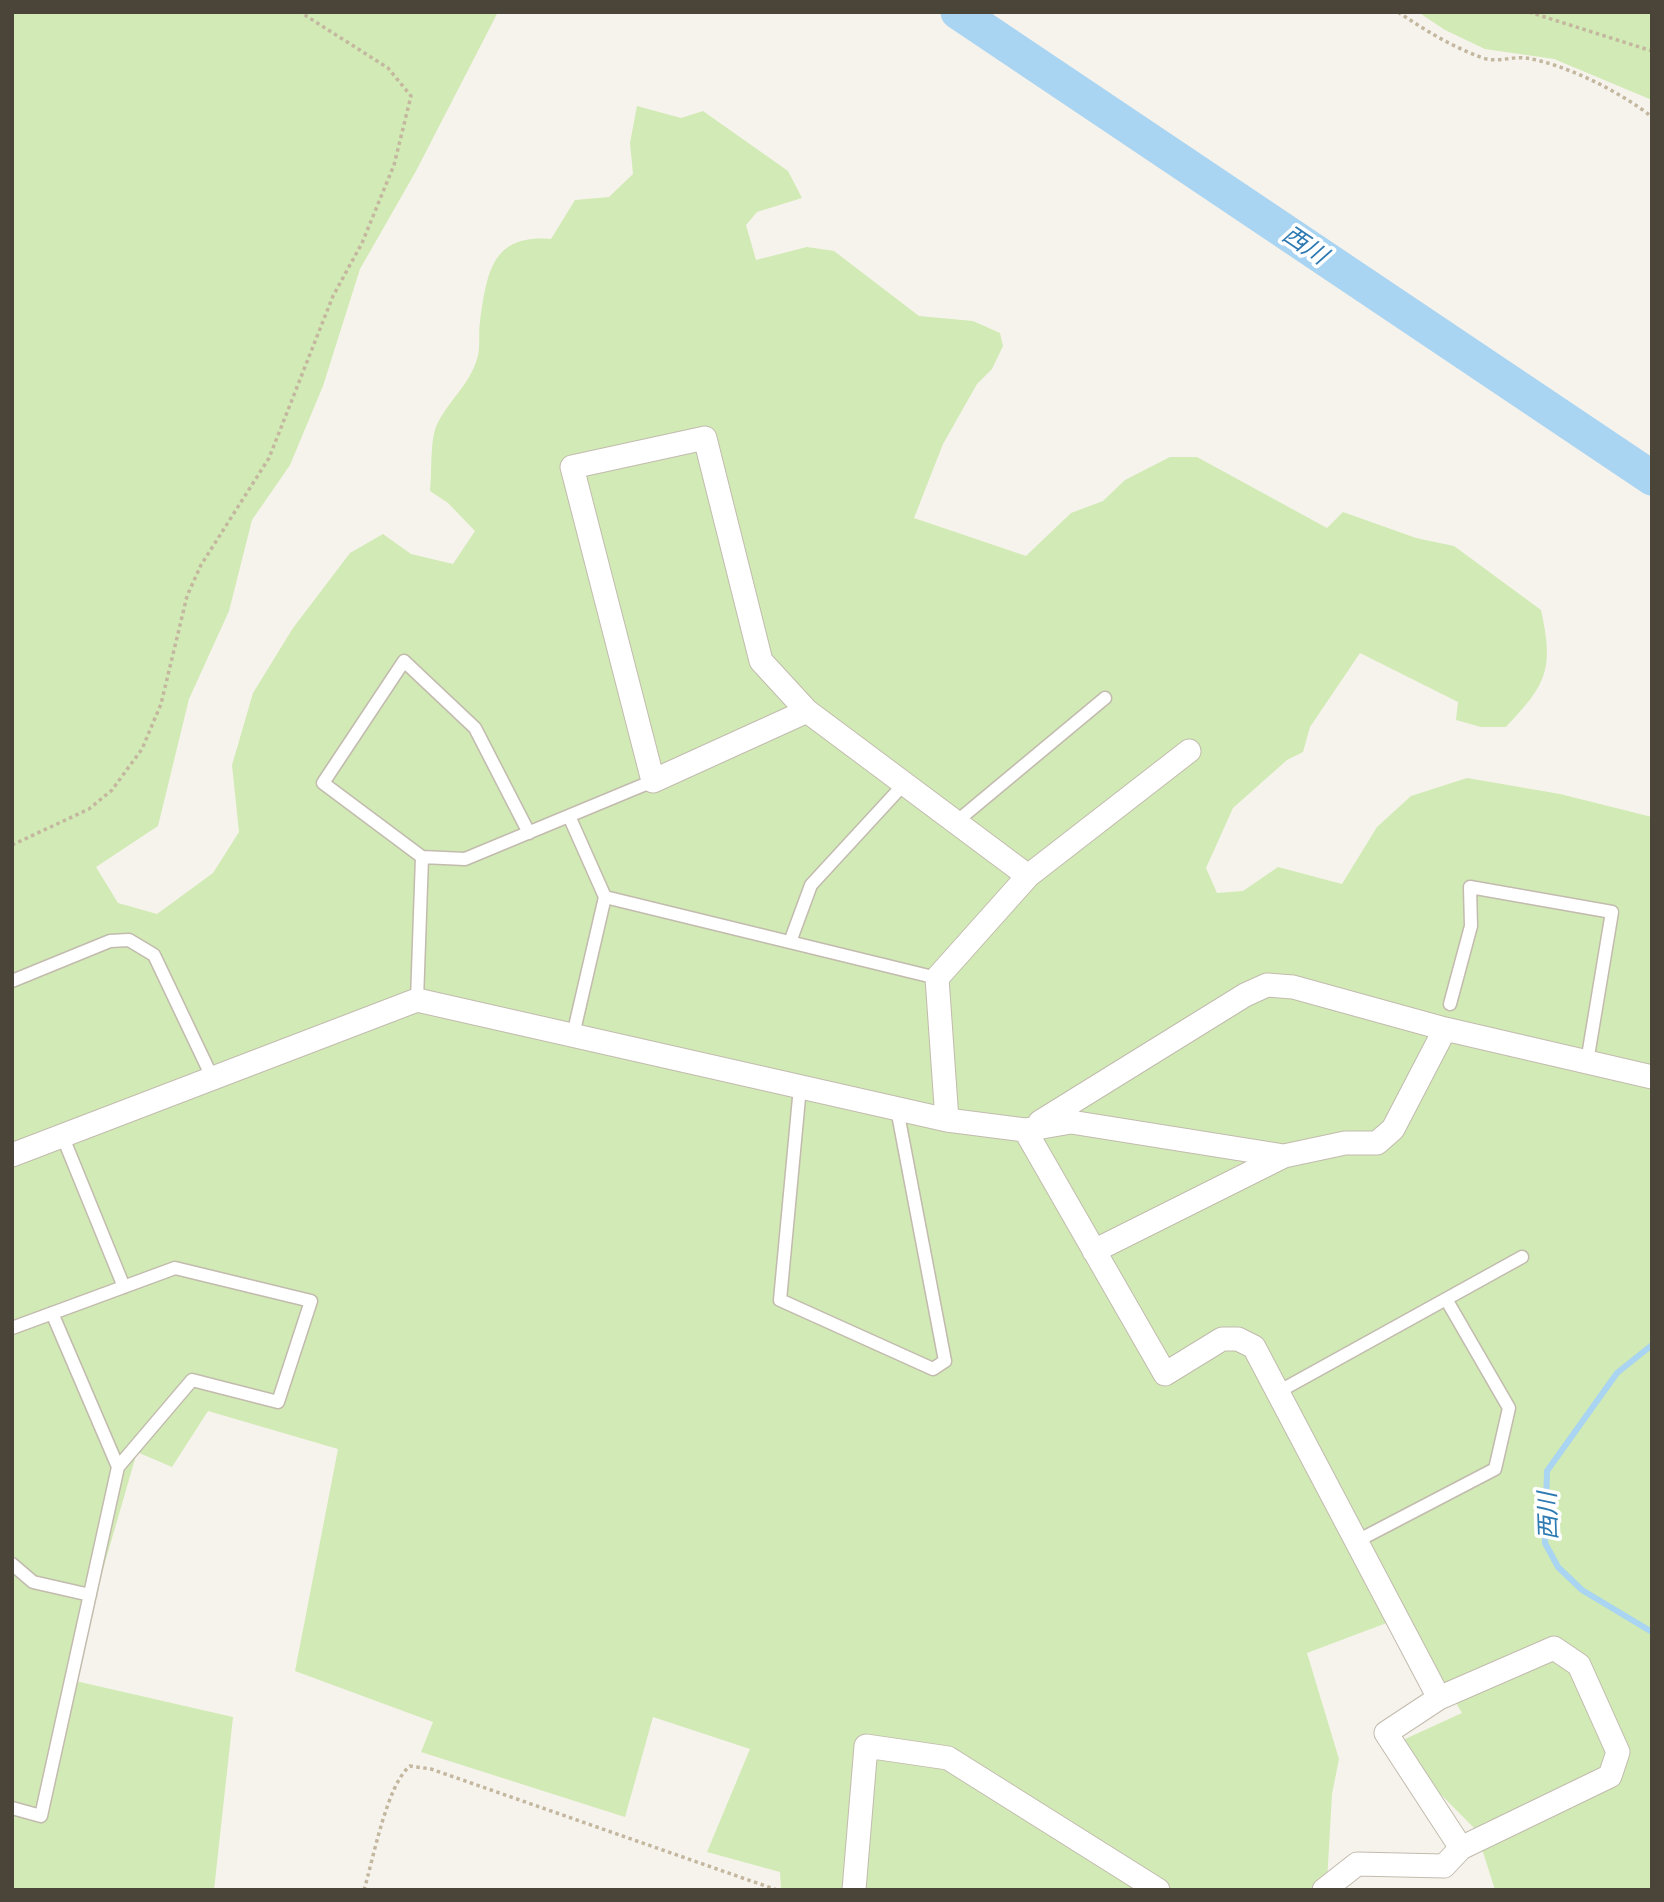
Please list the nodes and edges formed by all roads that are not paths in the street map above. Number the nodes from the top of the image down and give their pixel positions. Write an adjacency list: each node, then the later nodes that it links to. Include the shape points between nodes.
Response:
1 (1105, 698): 7 (lane)
2 (807, 711): 4 (street); 4 (street, via 761,661 705,438 572,467); 5 (street)
3 (1189, 751): 10 (street)
4 (653, 781): 6 (lane)
5 (904, 784): 7 (street); 12 (lane, via 811,885)
6 (569, 816): 8 (lane); 11 (lane)
7 (956, 822): 10 (street)
8 (529, 833): 9 (lane, via 465,859); 9 (lane, via 475,728 404,661 323,783)
9 (422, 857): 15 (lane)
10 (1028, 876): 13 (street)
11 (605, 897): 12 (lane); 18 (lane)
12 (790, 942): 13 (lane)
13 (937, 978): 24 (street)
14 (12, 981): 20 (lane, via 110,942 129,940 154,955)
15 (417, 1000): 18 (street); 20 (street)
16 (1450, 1004): 19 (lane, via 1471,926 1470,887 1612,912)
17 (1445, 1029): 19 (street); 25 (street, via 1293,987 1267,985); 28 (street, via 1393,1129 1377,1143 1345,1143)
18 (573, 1035): 22 (street)
19 (1587, 1062): 21 (street)
20 (212, 1077): 26 (street)
21 (1652, 1077)
22 (800, 1087): 23 (street); 23 (lane, via 780,1300 933,1369 944,1361)
23 (897, 1109): 24 (street)
24 (947, 1120): 25 (street)
25 (1025, 1130): 28 (street, via 1071,1122); 29 (street)
26 (62, 1135): 27 (street); 31 (lane)
27 (12, 1155)
28 (1284, 1156): 29 (street)
29 (1094, 1251): 35 (street, via 1165,1374 1222,1339 1238,1339 1254,1347)
30 (1522, 1257): 32 (lane)
31 (124, 1287): 33 (lane); 36 (lane, via 175,1268 311,1301 278,1402 192,1380)
32 (1446, 1298): 35 (lane); 37 (lane, via 1509,1408 1495,1469)
33 (52, 1313): 34 (lane); 36 (lane)
34 (12, 1328)
35 (1278, 1392): 37 (street)
36 (118, 1467): 39 (lane)
37 (1357, 1541): 40 (street)
38 (12, 1564): 39 (lane, via 33,1582)
39 (90, 1595): 41 (lane, via 41,1816)
40 (1439, 1698): 42 (street, via 1386,1733); 42 (street, via 1553,1648 1579,1665 1618,1752 1610,1776)
41 (12, 1808)
42 (1461, 1848): 45 (street, via 1444,1866 1357,1864)
43 (854, 1890): 44 (street, via 866,1746 948,1758)
44 (1158, 1890)
45 (1324, 1890)

